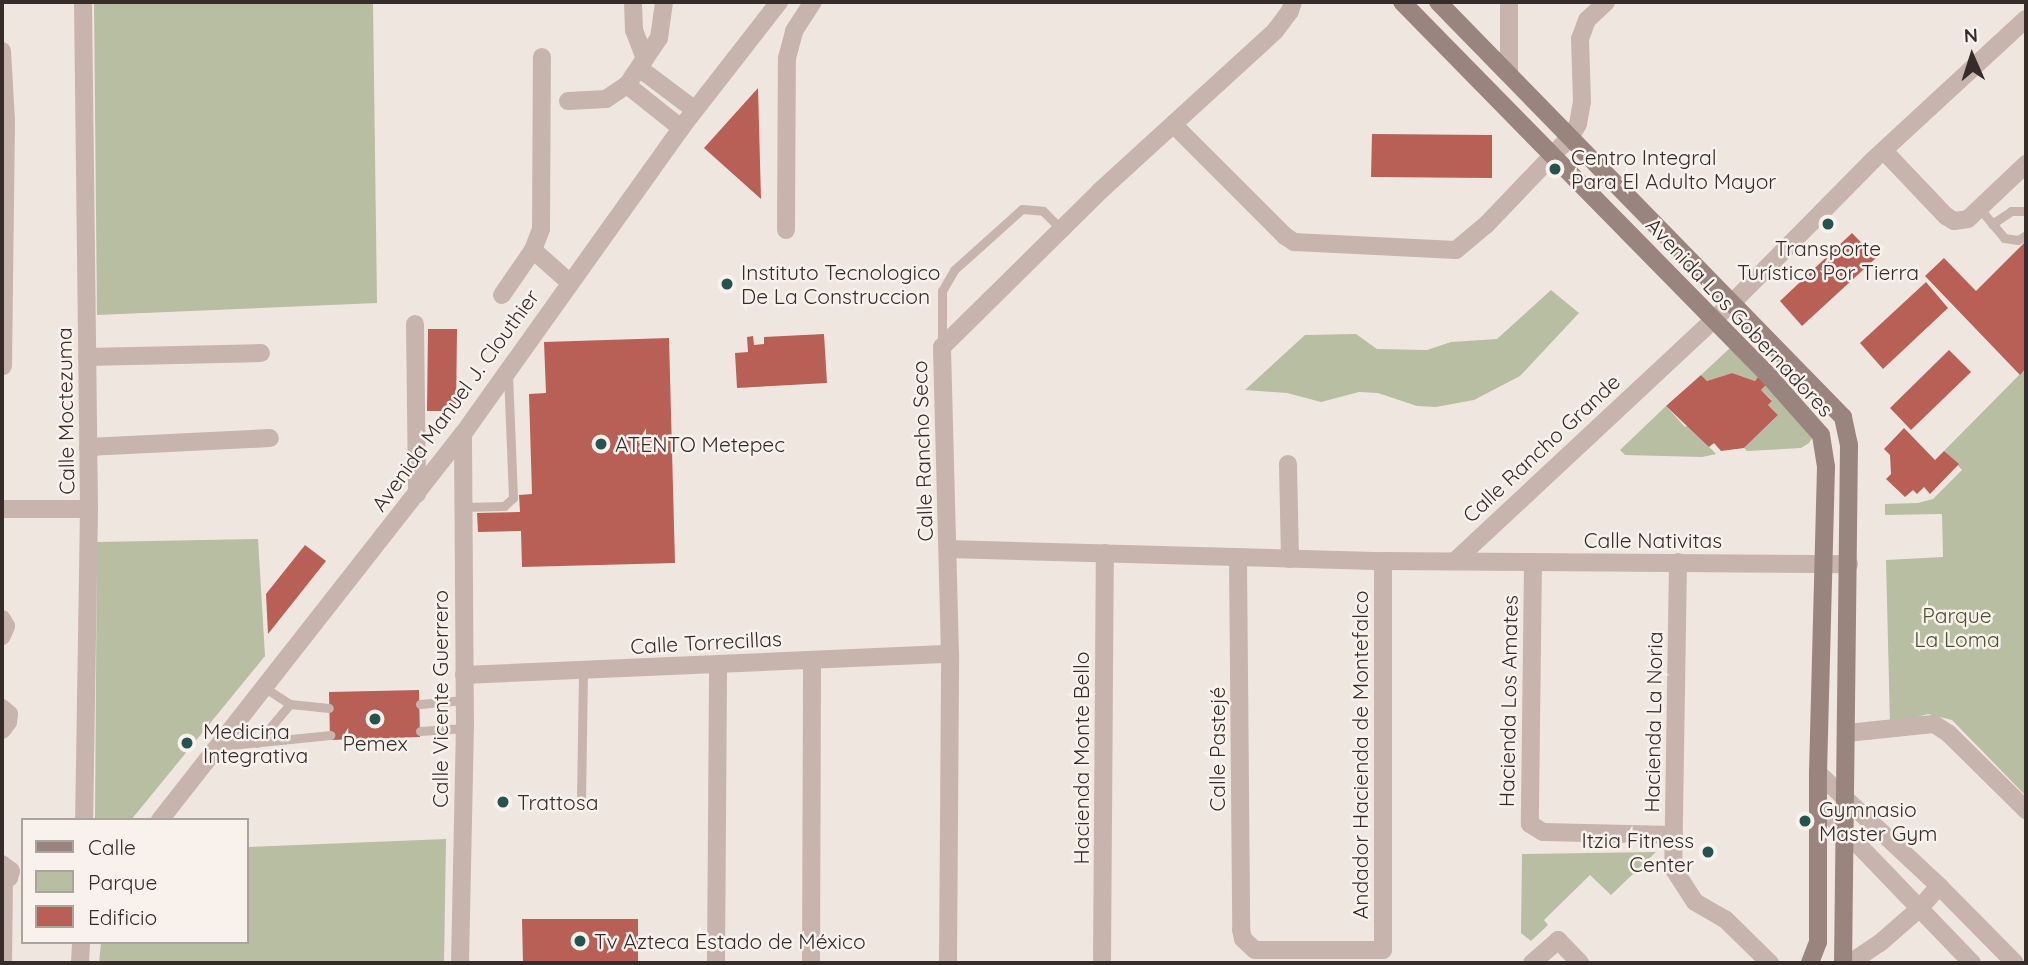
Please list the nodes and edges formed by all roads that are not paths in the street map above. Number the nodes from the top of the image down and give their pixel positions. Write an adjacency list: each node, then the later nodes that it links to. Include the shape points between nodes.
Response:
1 (83, 2): 40 (street, Calle Moctezuma)
2 (633, 2): 14 (street)
3 (664, 2): 14 (street, via 659,38)
4 (779, 2): 18 (street, Avenida Manuel J. Clouthier)
5 (813, 2): 30 (street, via 794,31 787,58)
6 (1293, 2): 20 (street, Calle Rancho Seco, via 1275,31)
7 (1402, 2): 24 (street, Avenida Los Gobernadores)
8 (1438, 2): 15 (street, Avenida Los Gobernadores)
9 (1509, 2): 15 (street)
10 (1606, 2): 22 (street, via 1587,20 1580,38 1582,115)
11 (2026, 19): 23 (street, Calle Rancho Grande)
12 (2, 51): 19 (street)
13 (542, 57): 32 (street, via 543,206)
14 (642, 63): 16 (street); 18 (street)
15 (1509, 73): 22 (street, Avenida Los Gobernadores)
16 (627, 85): 17 (street, via 606,99); 21 (street)
17 (568, 101)
18 (695, 110): 21 (street, Avenida Manuel J. Clouthier)
19 (4, 121): 41 (street)
20 (1174, 126): 24 (street, via 1285,236 1316,245 1456,250 1486,225); 29 (street, Calle Rancho Seco)
21 (681, 128): 33 (street, Avenida Manuel J. Clouthier)
22 (1571, 136): 24 (street); 35 (street, Avenida Los Gobernadores)
23 (1884, 151): 26 (street, via 1947,216 1961,222); 35 (street, Calle Rancho Grande)
24 (1552, 154): 36 (street, Avenida Los Gobernadores)
25 (2026, 164): 26 (street)
26 (1980, 209): 28 (lane)
27 (2026, 211): 28 (lane, via 2011,211)
28 (1992, 224): 31 (lane, via 2010,241)
29 (1061, 229): 38 (street, Calle Rancho Seco); 38 (lane, via 1043,211 1022,209 954,270 942,290)
30 (786, 230)
31 (2026, 235)
32 (533, 250): 33 (street); 34 (street)
33 (569, 282): 42 (street, Avenida Manuel J. Clouthier)
34 (502, 295)
35 (1733, 302): 36 (street, Calle Rancho Grande); 60 (street, Avenida Los Gobernadores, via 1843,417 1849,444)
36 (1713, 319): 55 (street, Calle Rancho Grande); 59 (street, Avenida Los Gobernadores, via 1821,435 1826,467)
37 (415, 324): 47 (street)
38 (942, 347): 51 (street, Calle Rancho Seco)
39 (261, 353): 40 (street)
40 (87, 357): 45 (street, Calle Moctezuma)
41 (3, 366)
42 (508, 372): 43 (street, Avenida Manuel J. Clouthier); 48 (lane, via 513,498 505,506)
43 (463, 434): 47 (street, Avenida Manuel J. Clouthier); 48 (street, Calle Vicente Guerrero)
44 (270, 438): 45 (street)
45 (88, 447): 50 (street, Calle Moctezuma)
46 (1288, 464): 54 (street)
47 (417, 494): 68 (street, Avenida Manuel J. Clouthier)
48 (464, 507): 67 (street, Calle Vicente Guerrero)
49 (2, 509): 50 (street)
50 (89, 509): 86 (street, Calle Moctezuma)
51 (948, 549): 52 (street); 63 (street, Calle Rancho Seco)
52 (1105, 553): 53 (street); 102 (street, Hacienda Monte Bello)
53 (1238, 558): 54 (street); 95 (street, Calle Pastejé, via 1243,939 1255,950)
54 (1290, 559): 56 (street)
55 (1456, 560): 56 (street); 57 (street, Calle Nativitas)
56 (1383, 561): 95 (street, Andador Hacienda de Montefalco)
57 (1533, 562): 58 (street, Calle Nativitas); 89 (street, Hacienda Los Amates, via 1530,824 1544,832)
58 (1678, 562): 59 (street, Calle Nativitas); 90 (street, Hacienda La Noria)
59 (1823, 564): 60 (street, Calle Nativitas); 81 (street, Avenida Los Gobernadores)
60 (1849, 564): 77 (street, Avenida Los Gobernadores)
61 (2, 619): 62 (street, via 6,626)
62 (2, 636)
63 (950, 654): 64 (street, Calle Torrecillas); 101 (street, Calle Rancho Seco)
64 (812, 660): 65 (street, Calle Torrecillas); 100 (street)
65 (718, 665): 66 (street, Calle Torrecillas); 99 (street)
66 (583, 670): 67 (street, Calle Torrecillas); 83 (lane)
67 (464, 675): 69 (street, Calle Vicente Guerrero)
68 (265, 688): 70 (lane); 80 (street, Avenida Manuel J. Clouthier)
69 (464, 700): 71 (lane); 74 (street, Calle Vicente Guerrero)
70 (290, 704): 73 (lane); 79 (lane)
71 (419, 704)
72 (2, 708): 75 (street, via 9,715)
73 (329, 708)
74 (465, 727): 76 (lane); 98 (street, Calle Vicente Guerrero)
75 (2, 730)
76 (420, 731)
77 (1847, 733): 82 (street, Avenida Los Gobernadores); 85 (street, via 1934,724)
78 (330, 736): 79 (lane)
79 (257, 743): 80 (lane)
80 (219, 746): 87 (street, Avenida Manuel J. Clouthier)
81 (1818, 772): 82 (street); 84 (street, Avenida Los Gobernadores)
82 (1844, 797): 88 (street, Avenida Los Gobernadores); 92 (street)
83 (582, 800)
84 (1819, 804): 88 (street); 106 (street, Avenida Los Gobernadores, via 1818,942)
85 (2026, 810)
86 (84, 818)
87 (162, 818)
88 (1844, 830): 93 (street); 107 (street, Avenida Los Gobernadores)
89 (1628, 835): 90 (street, Hacienda La Noria)
90 (1674, 835): 105 (street, via 1673,868 1695,902 1726,919)
91 (2, 875): 96 (street)
92 (1939, 886): 93 (street); 110 (street)
93 (1919, 909): 108 (street); 109 (street)
94 (81, 944): 97 (street)
95 (1383, 950)
96 (3, 963)
97 (80, 963)
98 (460, 963)
99 (716, 963)
100 (811, 963)
101 (948, 963)
102 (1102, 963)
103 (1532, 963): 104 (street, via 1558,940)
104 (1580, 963)
105 (1770, 963)
106 (1810, 963)
107 (1843, 963)
108 (1850, 963)
109 (1972, 963)
110 (2015, 963)

